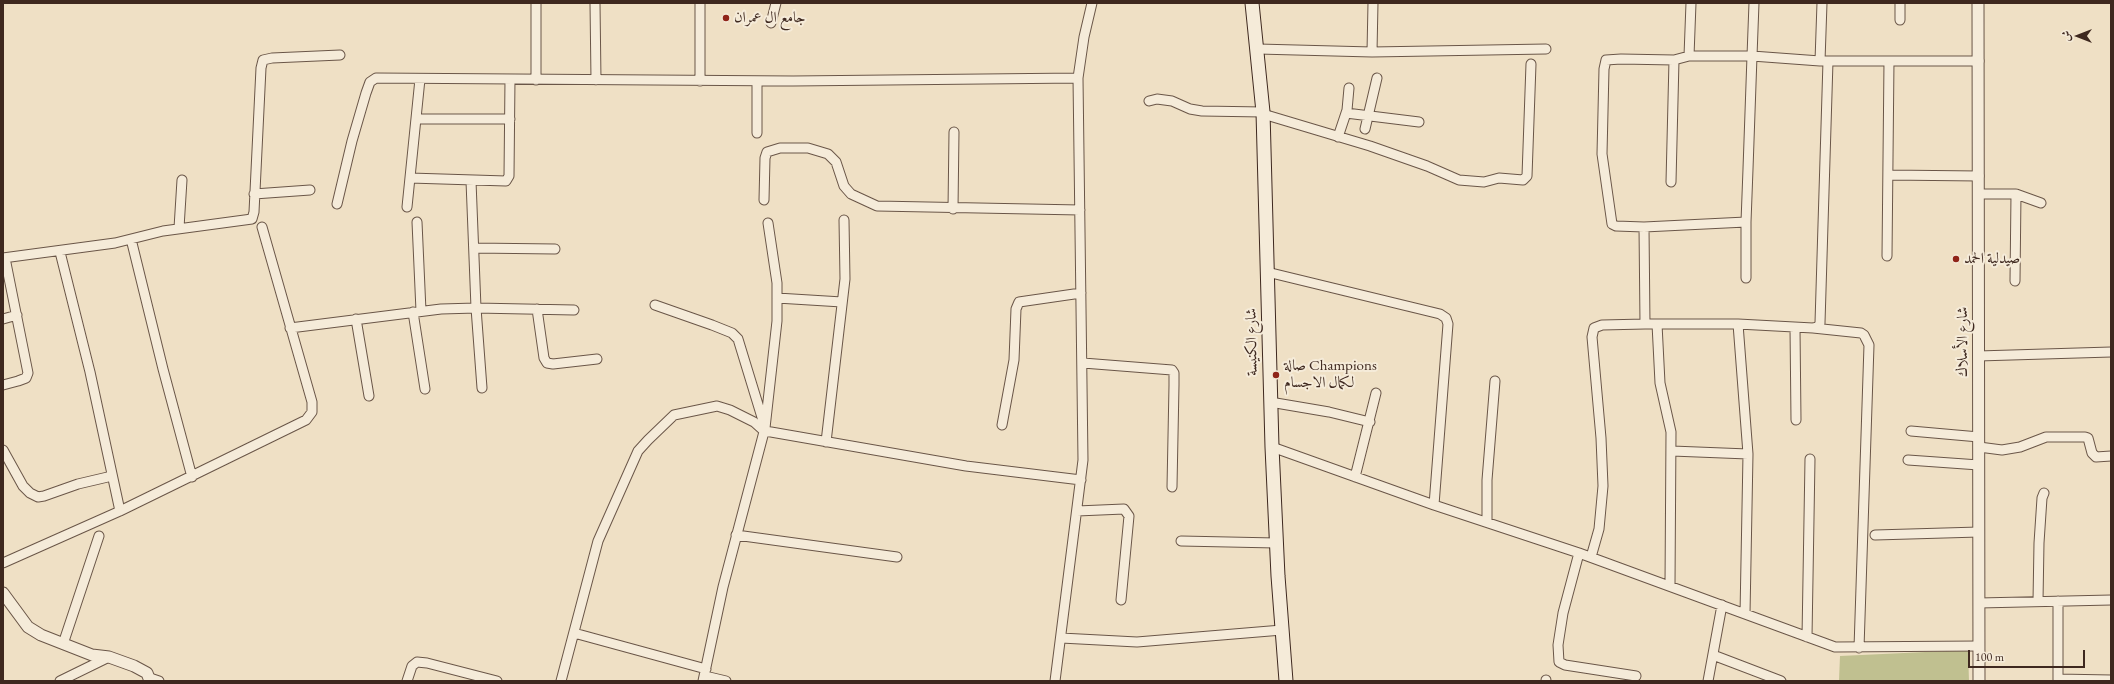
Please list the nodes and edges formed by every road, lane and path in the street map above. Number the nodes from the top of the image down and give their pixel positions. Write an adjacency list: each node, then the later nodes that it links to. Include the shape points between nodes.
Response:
1 (536, 3): 30 (street)
2 (595, 3): 31 (street)
3 (700, 3): 32 (street)
4 (776, 3): 14 (street)
5 (1092, 3): 26 (street)
6 (1252, 3): 15 (main road, شارع الكنيسة)
7 (1373, 3): 17 (street)
8 (1691, 3): 19 (street)
9 (1754, 3): 20 (street)
10 (1822, 3): 22 (street)
11 (1900, 3): 13 (street)
12 (1978, 3): 24 (street, شارع الأسلاك)
13 (1900, 20)
14 (771, 23)
15 (1258, 49): 17 (street); 36 (main road, شارع الكنيسة)
16 (1546, 49): 17 (street)
17 (1372, 52)
18 (340, 54): 53 (street, via 263,60)
19 (1689, 56): 20 (street); 21 (street)
20 (1752, 56): 22 (street); 64 (street)
21 (1674, 60): 51 (street); 67 (street, via 1610,59 1606,60 1604,69 1602,154 1612,224)
22 (1824, 61): 23 (street); 94 (street, via 1820,323 1818,327)
23 (1889, 61): 24 (street); 46 (street)
24 (1979, 61): 47 (street, شارع الأسلاك)
25 (1531, 64): 45 (street, via 1527,176 1524,180 1459,180 1427,166)
26 (1078, 78): 33 (street); 61 (street)
27 (1377, 78): 38 (street)
28 (420, 79): 29 (street); 39 (street); 58 (street, via 388,77 376,78 370,82)
29 (510, 79): 30 (street); 40 (street)
30 (536, 80): 31 (street)
31 (596, 80): 32 (street)
32 (700, 80): 33 (street)
33 (757, 81): 44 (street)
34 (1349, 88): 37 (street)
35 (1149, 101): 36 (street, via 1172,101 1202,111)
36 (1263, 113): 45 (street); 75 (main road, شارع الكنيسة)
37 (1346, 114): 38 (street); 45 (street)
38 (1368, 116): 41 (street); 42 (street)
39 (416, 119): 40 (street); 48 (street)
40 (510, 119): 50 (street, via 509,176 506,181)
41 (1419, 122)
42 (1365, 129)
43 (954, 132): 60 (street)
44 (757, 133)
45 (1338, 137)
46 (1888, 175): 47 (street); 73 (street)
47 (1979, 176): 54 (street, شارع الأسلاك)
48 (410, 178): 50 (street); 59 (street)
49 (182, 180): 68 (street)
50 (471, 181): 70 (street)
51 (1671, 182)
52 (310, 190): 53 (street)
53 (254, 194): 68 (street, via 252,220)
54 (1978, 194): 55 (street); 96 (street, شارع الأسلاك)
55 (2016, 194): 57 (street); 77 (street)
56 (764, 200): 60 (street, via 767,152 780,148 808,148 828,154 836,162 844,186 851,194 876,206)
57 (2041, 203)
58 (337, 204)
59 (407, 207)
60 (953, 209): 61 (street)
61 (1080, 210): 78 (street)
62 (844, 220): 80 (street, via 845,272)
63 (417, 222): 85 (street)
64 (1746, 222): 67 (street); 76 (street)
65 (768, 223): 79 (street, via 775,262)
66 (262, 227): 92 (street)
67 (1644, 227): 89 (street)
68 (179, 228): 69 (street)
69 (131, 239): 72 (street); 122 (street)
70 (474, 248): 71 (street); 82 (street)
71 (555, 249)
72 (60, 252): 74 (street); 121 (street, via 90,372)
73 (1887, 256)
74 (4, 258): 86 (street)
75 (1267, 272): 105 (main road, شارع الكنيسة); 127 (street, via 1440,314 1446,318 1448,324)
76 (1746, 278)
77 (2015, 280)
78 (1081, 293): 98 (street); 108 (street, via 1019,302 1016,309 1014,360)
79 (777, 298): 80 (street); 109 (street)
80 (842, 302): 111 (street)
81 (655, 305): 109 (street, via 719,327 738,339)
82 (476, 308): 83 (street); 85 (street); 101 (street)
83 (537, 309): 84 (street); 97 (street, via 544,358 547,362 553,364)
84 (574, 310)
85 (417, 312): 88 (street); 102 (street)
86 (16, 315): 87 (street); 100 (street, via 28,373 26,378)
87 (3, 319)
88 (356, 319): 92 (street); 104 (street)
89 (1645, 324): 90 (street); 139 (street, via 1602,325 1594,328 1592,337 1603,486 1600,529)
90 (1657, 324): 91 (street); 115 (street, via 1660,383 1668,414)
91 (1738, 324): 93 (street); 116 (street)
92 (290, 328): 122 (street, via 312,402 312,412 306,420)
93 (1795, 328): 94 (street); 106 (street)
94 (1812, 328): 156 (street, via 1861,333 1869,345)
95 (2111, 352): 96 (street)
96 (1978, 356): 112 (street, شارع الأسلاك)
97 (597, 359)
98 (1083, 363): 124 (street, via 1084,460); 125 (street, via 1172,370)
99 (1495, 381): 130 (street)
100 (3, 385)
101 (482, 388)
102 (425, 389)
103 (1376, 393): 107 (street)
104 (369, 396)
105 (1270, 402): 107 (street); 113 (main road, شارع الكنيسة)
106 (1796, 420)
107 (1370, 422): 123 (street)
108 (1002, 425)
109 (764, 429): 111 (street); 132 (street); 151 (street, via 730,410 717,406 706,407 674,415 648,440 638,452 598,540)
110 (1911, 431): 112 (street)
111 (826, 442): 124 (street, via 966,466)
112 (1979, 442): 117 (street, via 2002,450 2020,447 2046,437 2085,437 2088,438 2092,453 2096,457); 120 (street, شارع الأسلاك)
113 (1272, 447): 123 (street); 136 (main road, شارع الكنيسة)
114 (3, 450): 121 (street, via 23,486 38,497)
115 (1672, 451): 116 (street); 141 (street)
116 (1748, 454): 149 (street)
117 (2111, 456)
118 (1810, 459): 152 (street)
119 (1908, 460): 120 (street)
120 (1979, 465): 131 (street, شارع الأسلاك)
121 (112, 476): 128 (street)
122 (192, 476): 128 (street)
123 (1355, 477): 127 (street)
124 (1081, 480): 129 (street)
125 (1172, 487)
126 (2044, 493): 145 (street)
127 (1434, 505): 130 (street)
128 (120, 511): 140 (street)
129 (1077, 511): 143 (street, via 1127,511 1129,516); 153 (street)
130 (1486, 522): 137 (street)
131 (1979, 532): 133 (street); 147 (street, شارع الأسلاك)
132 (736, 535): 138 (street); 159 (street)
133 (1875, 535)
134 (99, 536): 154 (street)
135 (1181, 541): 136 (street)
136 (1276, 544): 150 (main road, شارع الكنيسة)
137 (1579, 553): 139 (street); 160 (street, via 1563,613 1558,645 1559,662)
138 (897, 557)
139 (1591, 557): 141 (street)
140 (3, 562)
141 (1670, 586): 148 (street)
142 (3, 593): 154 (street, via 28,627)
143 (1120, 600)
144 (2111, 600): 146 (street)
145 (2038, 601): 146 (street); 147 (street)
146 (2058, 601): 162 (street)
147 (1979, 603): 155 (street, شارع الأسلاك)
148 (1722, 605): 149 (street); 157 (street)
149 (1745, 614): 152 (street)
150 (1282, 630): 153 (street, via 1138,642); 170 (main road, شارع الكنيسة)
151 (574, 633): 159 (street); 167 (street)
152 (1807, 637): 156 (street, via 1835,647)
153 (1061, 638): 169 (street)
154 (63, 644): 158 (street, via 92,655)
155 (1979, 646): 156 (street); 173 (street, شارع الأسلاك)
156 (1859, 648)
157 (1713, 655): 171 (street); 172 (street)
158 (109, 657): 161 (street, via 147,673); 164 (street)
159 (704, 675): 168 (street)
160 (1636, 676)
161 (153, 680)
162 (2058, 680): 163 (street)
163 (2111, 680)
164 (60, 681)
165 (407, 681): 166 (street, via 412,666 417,662)
166 (498, 681)
167 (562, 681)
168 (726, 681)
169 (1055, 681)
170 (1286, 681)
171 (1708, 681)
172 (1781, 681)
173 (1979, 681)

